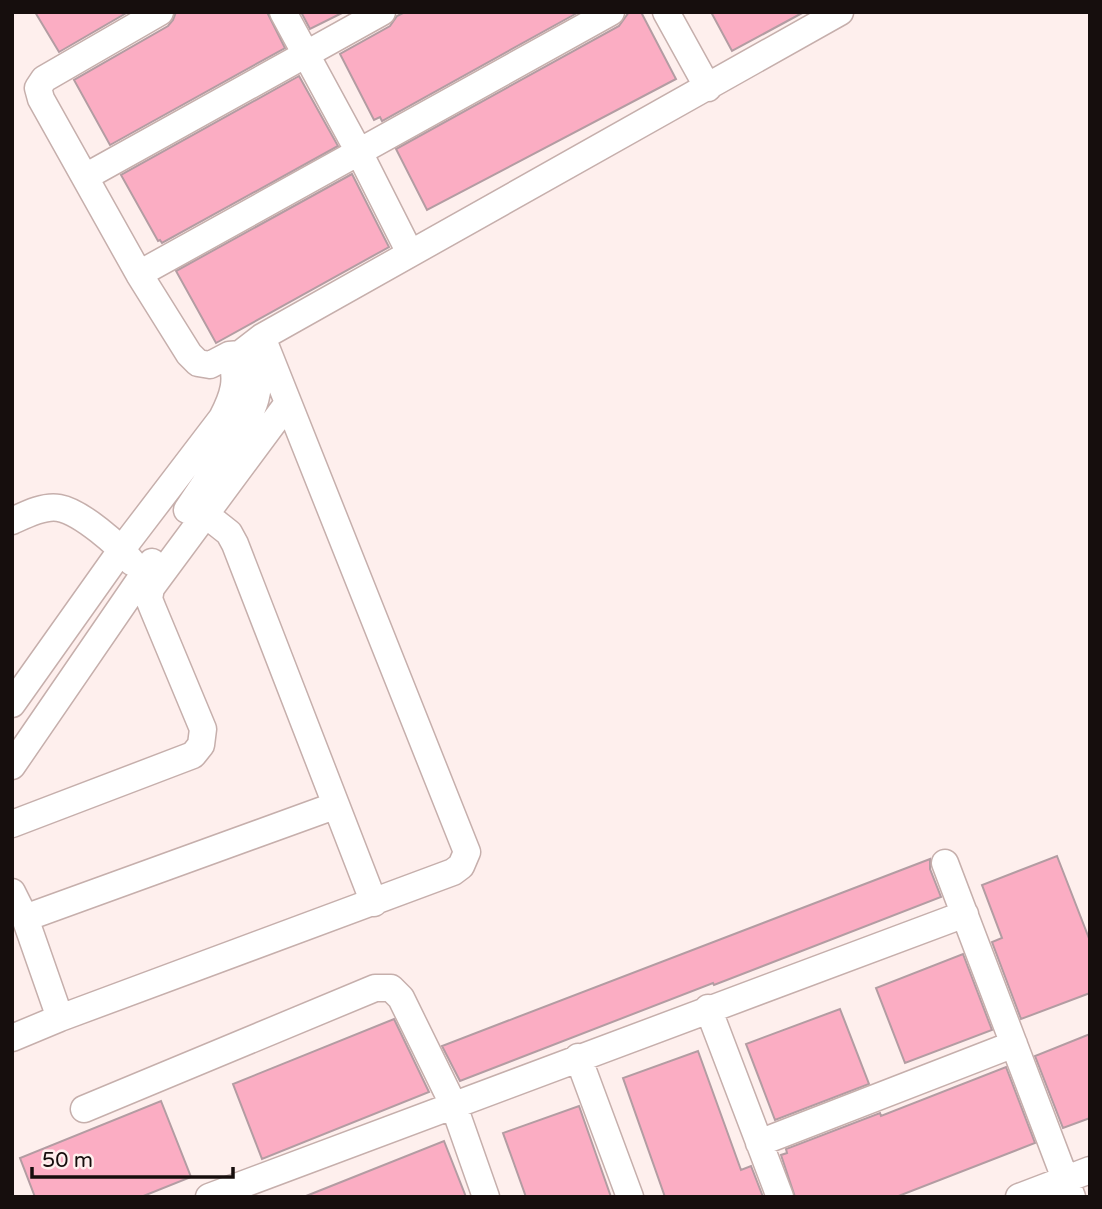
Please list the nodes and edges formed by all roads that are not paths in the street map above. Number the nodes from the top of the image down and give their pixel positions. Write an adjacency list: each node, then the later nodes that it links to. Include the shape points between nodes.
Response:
1 (160, 12): 10 (street, via 44,79 38,88)
2 (283, 12): 7 (street)
3 (382, 12): 7 (street)
4 (611, 12): 9 (street)
5 (666, 12): 8 (street)
6 (840, 12): 8 (street)
7 (306, 54): 9 (street); 10 (street)
8 (708, 88): 11 (street)
9 (359, 152): 11 (street); 12 (street)
10 (85, 177): 12 (street)
11 (410, 253): 13 (street)
12 (139, 274): 13 (street, via 198,363 210,365)
13 (246, 347): 14 (street); 17 (street, via 234,365 232,398 222,418); 18 (street, via 258,379 250,415)
14 (288, 403): 15 (street); 25 (street, via 467,852 453,873)
15 (205, 514): 18 (street); 21 (street, via 229,533 235,544)
16 (12, 521): 17 (street, via 58,507)
17 (122, 549): 18 (street); 19 (street)
18 (150, 579): 20 (street); 22 (street, via 149,599 203,729 201,745 193,755)
19 (12, 704)
20 (12, 766)
21 (334, 806): 25 (street); 27 (street)
22 (12, 824)
23 (945, 863): 26 (street)
24 (12, 892): 27 (street)
25 (374, 903): 29 (street)
26 (965, 914): 28 (street); 31 (street)
27 (25, 918): 29 (street)
28 (708, 1008): 32 (street); 35 (street)
29 (60, 1017): 30 (street)
30 (12, 1038)
31 (1014, 1044): 35 (street); 37 (street)
32 (578, 1057): 33 (street); 41 (street)
33 (454, 1106): 34 (street, via 401,998 391,988 375,988); 38 (street); 40 (street)
34 (84, 1109)
35 (759, 1143): 42 (street)
36 (1090, 1170): 37 (street)
37 (1068, 1188): 43 (street)
38 (250, 1190): 39 (street)
39 (209, 1197)
40 (486, 1197)
41 (630, 1197)
42 (780, 1197)
43 (1019, 1197)

